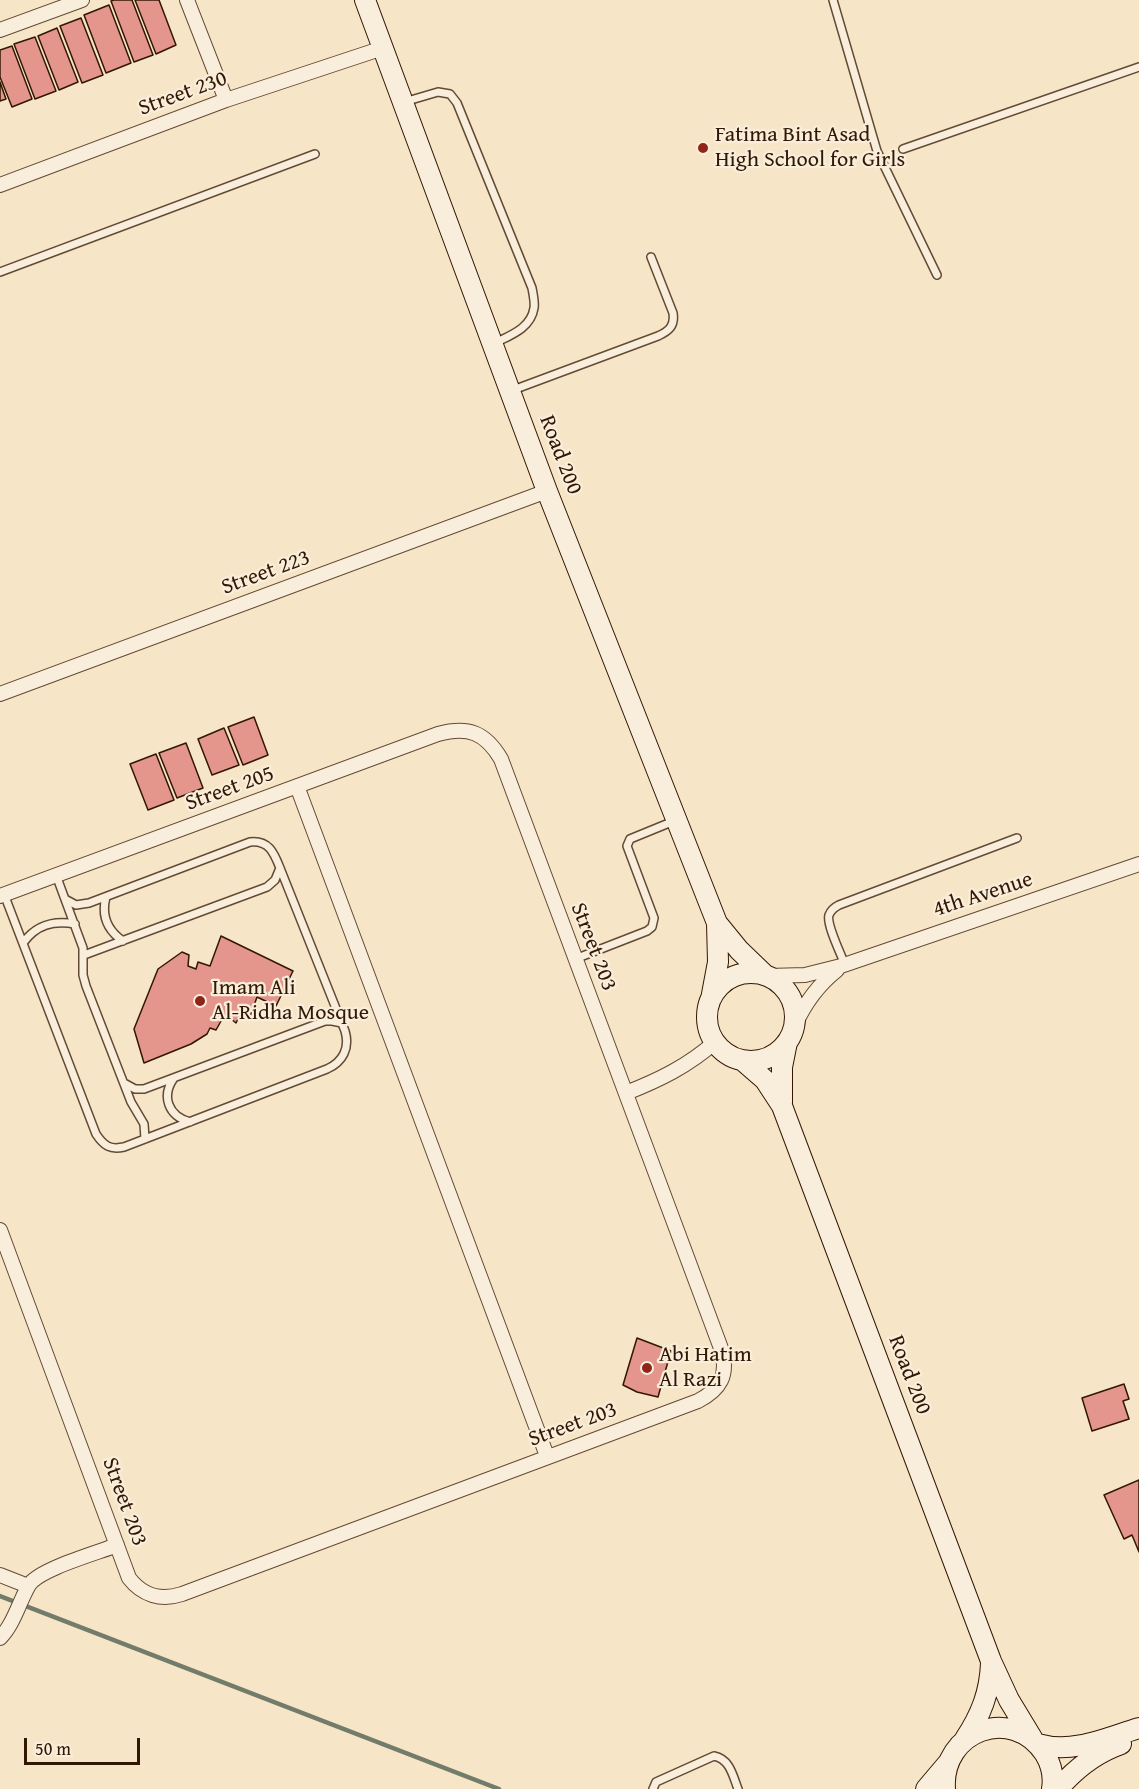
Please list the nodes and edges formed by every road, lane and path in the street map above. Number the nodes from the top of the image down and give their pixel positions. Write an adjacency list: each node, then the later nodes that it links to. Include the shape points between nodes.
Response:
1 (82, 0): 5 (street)
2 (187, 0): 8 (street)
3 (366, 0): 6 (main road, Road 200)
4 (833, 0): 15 (lane, via 878,150)
5 (0, 30)
6 (383, 48): 8 (street, Street 230); 9 (main road, Road 200)
7 (1139, 66): 10 (lane)
8 (226, 100): 12 (street, Street 230)
9 (403, 102): 16 (main road, Road 200); 16 (lane, via 438,92 450,94 457,103 532,288 534,307 522,330)
10 (903, 149)
11 (315, 154): 14 (lane)
12 (0, 185)
13 (651, 257): 17 (lane, via 674,313 667,332)
14 (0, 272)
15 (937, 275)
16 (493, 344): 17 (main road, Road 200)
17 (510, 391): 18 (main road, Road 200)
18 (547, 491): 19 (street, Street 223); 22 (main road, Road 200)
19 (0, 694)
20 (476, 733): 21 (street, Street 205, via 452,730 438,734); 35 (street, Street 203, via 501,759)
21 (297, 786): 26 (street, Street 205); 50 (street)
22 (677, 820): 30 (main road, Road 200); 35 (lane, via 627,842 654,918 652,927)
23 (1017, 838): 36 (lane, via 832,909 828,920)
24 (1139, 864): 36 (street, 4th Avenue)
25 (280, 868): 28 (lane, via 270,847 250,842); 32 (lane, via 267,887); 39 (lane)
26 (56, 875): 27 (street, Street 205); 29 (lane)
27 (2, 895): 33 (lane)
28 (106, 897): 29 (lane, via 82,905); 32 (lane, via 106,922)
29 (65, 899): 31 (lane)
30 (717, 923): 37 (main road, Road 200); 38 (main road, Road 200, via 718,962)
31 (75, 924): 33 (lane, via 46,925); 34 (lane)
32 (123, 941): 34 (lane)
33 (23, 944): 48 (lane, via 96,1134 104,1145 116,1149)
34 (84, 955): 44 (lane, via 86,986)
35 (575, 959): 45 (street, Street 203)
36 (843, 965): 37 (street, 4th Avenue, via 805,975); 40 (street, 4th Avenue, via 814,993)
37 (767, 975): 38 (main road, via 735,975 716,989); 40 (main road, via 791,996)
38 (710, 1000): 41 (main road, via 707,1022)
39 (342, 1023): 43 (lane, via 325,1021); 47 (lane, via 347,1045 334,1066)
40 (791, 1034): 42 (main road, via 772,1055); 46 (main road, Road 200, via 782,1067)
41 (715, 1042): 42 (main road); 45 (street, via 669,1075)
42 (742, 1060): 46 (main road, Road 200, via 765,1080)
43 (174, 1078): 44 (lane, via 144,1089); 47 (lane, via 167,1091 168,1105 177,1116)
44 (123, 1083): 48 (lane, via 144,1124)
45 (626, 1093): 50 (street, Street 203, via 722,1351 723,1374 710,1395 698,1401)
46 (782, 1106): 55 (main road, Road 200)
47 (190, 1122): 48 (lane)
48 (145, 1139)
49 (1, 1237): 51 (street, Street 203)
50 (547, 1456): 51 (street, Street 203, via 174,1597 151,1595 135,1585)
51 (117, 1545): 53 (street, via 38,1576)
52 (0, 1575): 53 (street)
53 (27, 1590): 54 (street)
54 (0, 1638)
55 (991, 1661): 57 (main road, Road 200, via 982,1710); 59 (main road, Road 200)
56 (1139, 1728): 59 (main road, via 1078,1746 1058,1748)
57 (965, 1739): 59 (main road, via 991,1728 1005,1728); 60 (main road, Road 200)
58 (1139, 1739): 66 (main road, via 1091,1758)
59 (1035, 1741): 65 (main road, Road 200, via 1049,1761)
60 (948, 1763): 63 (main road, Road 200); 64 (main road)
61 (653, 1789): 62 (lane, via 656,1782 714,1756 728,1763)
62 (738, 1789)
63 (926, 1789)
64 (945, 1789)
65 (1052, 1789)
66 (1058, 1789)

